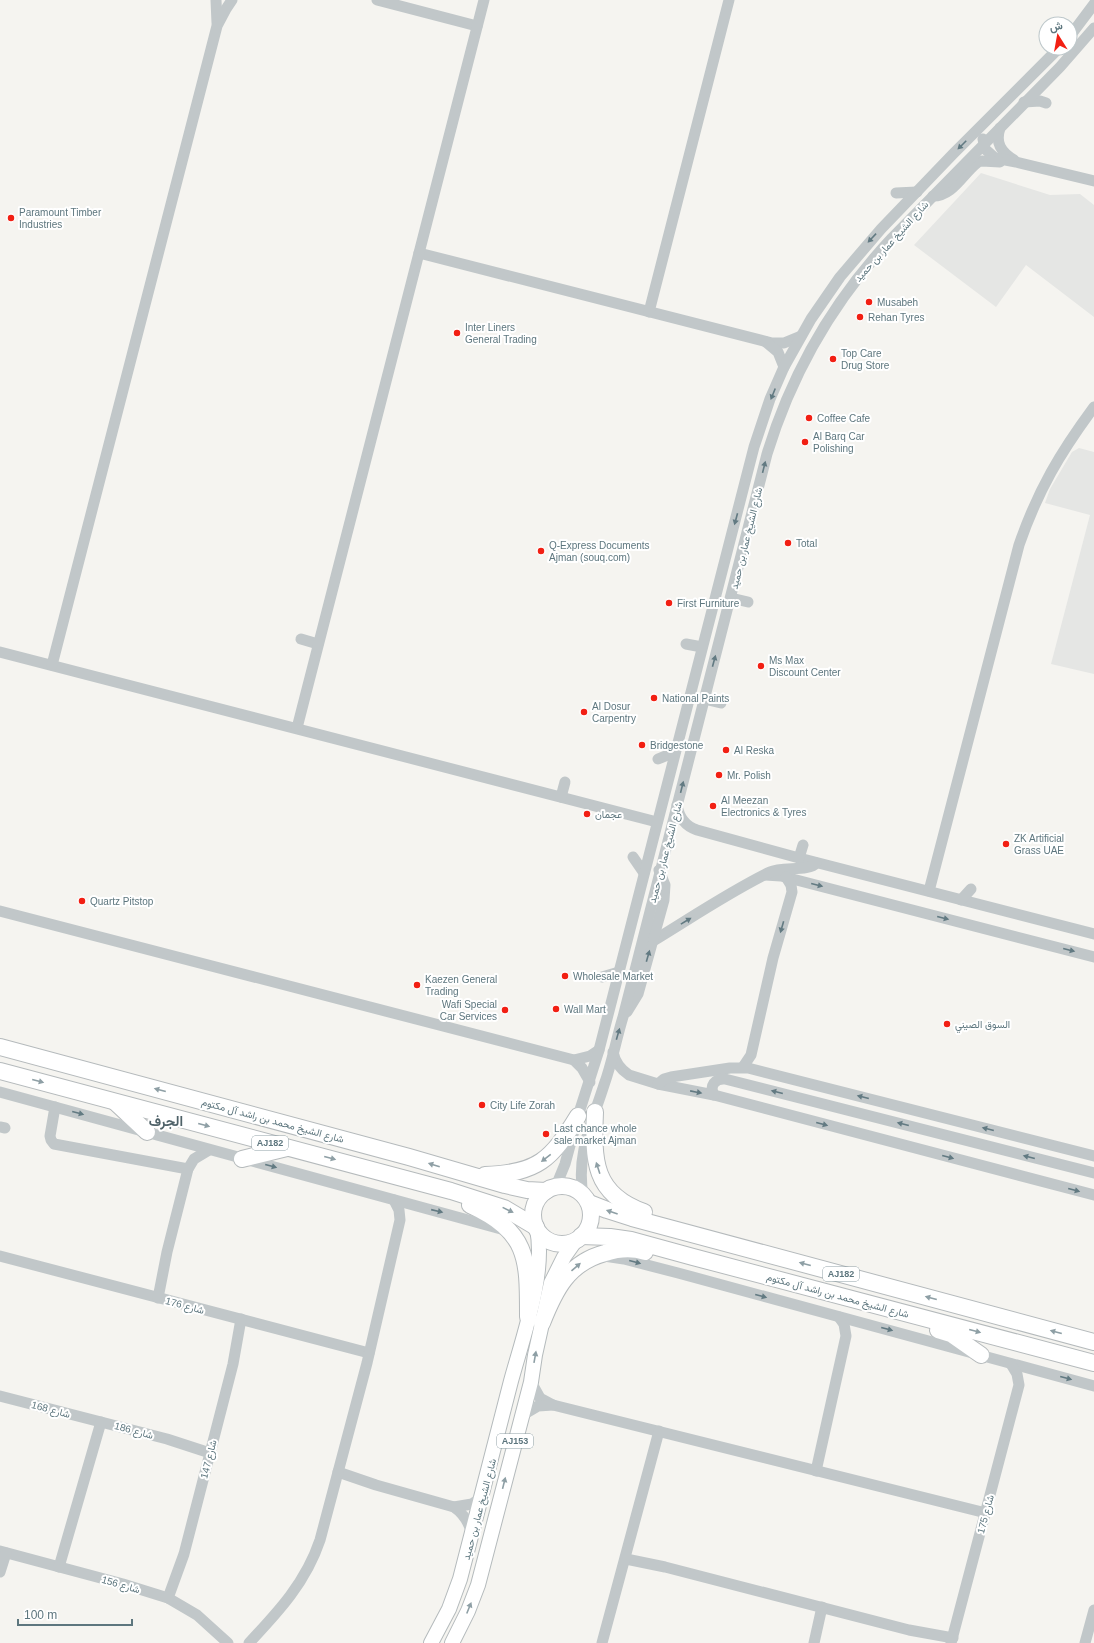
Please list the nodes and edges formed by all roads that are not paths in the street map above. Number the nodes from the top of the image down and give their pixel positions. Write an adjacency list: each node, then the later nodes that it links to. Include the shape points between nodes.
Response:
1 (216, 0): 8 (street)
2 (232, 0): 8 (street)
3 (376, 0): 9 (street)
4 (484, 0): 9 (street)
5 (729, 0): 23 (street)
6 (1094, 4): 7 (street)
7 (1078, 25)
8 (217, 26): 35 (street)
9 (477, 26): 22 (street)
10 (1094, 28): 13 (street, شارع الشيخ عمار بن حميد)
11 (1052, 56): 12 (street, شارع الشيخ عمار بن حميد)
12 (1034, 74): 16 (street, via 1026,90 986,132 983,138); 20 (street, شارع الشيخ عمار بن حميد, one-way to 20)
13 (1024, 102): 14 (street); 15 (street, شارع الشيخ عمار بن حميد)
14 (1046, 103)
15 (1000, 128): 16 (street, شارع الشيخ عمار بن حميد); 17 (street, via 1000,147 1005,155)
16 (984, 145): 17 (street, via 988,153 995,158); 21 (street, شارع الشيخ عمار بن حميد)
17 (1016, 162): 18 (street); 21 (street, via 982,161 972,167 948,192)
18 (1094, 181)
19 (896, 192): 20 (street)
20 (917, 192): 24 (street, شارع الشيخ عمار بن حميد, one-way to 24, via 850,264)
21 (933, 196): 28 (street, شارع الشيخ عمار بن حميد, one-way to 21, via 772,438 802,365 822,328 857,278 881,249)
22 (419, 253): 23 (street); 31 (street)
23 (649, 312): 25 (street)
24 (802, 336): 25 (street, via 784,343); 26 (street, شارع الشيخ عمار بن حميد)
25 (766, 342): 26 (street, via 778,352)
26 (784, 367): 33 (street, شارع الشيخ عمار بن حميد, one-way to 33, via 754,447)
27 (1094, 407): 56 (street, via 1049,474 1037,497 1019,545)
28 (731, 598): 29 (street); 36 (street, شارع الشيخ عمار بن حميد, one-way to 28)
29 (748, 602)
30 (301, 639): 31 (street)
31 (318, 644): 38 (street)
32 (686, 644): 33 (street)
33 (702, 647): 39 (street, شارع الشيخ عمار بن حميد)
34 (0, 652): 35 (street)
35 (52, 666): 38 (street)
36 (704, 699): 37 (street); 43 (street, شارع الشيخ عمار بن حميد, one-way to 36)
37 (721, 704)
38 (297, 728): 42 (street)
39 (675, 752): 40 (street); 44 (street, شارع الشيخ عمار بن حميد)
40 (658, 759)
41 (565, 782): 42 (street)
42 (561, 797): 44 (street)
43 (677, 805): 45 (street, via 683,821); 46 (street, شارع الشيخ عمار بن حميد)
44 (657, 822): 52 (street, شارع الشيخ عمار بن حميد)
45 (697, 830): 46 (street, via 679,832); 49 (street)
46 (668, 837): 51 (street, شارع الشيخ عمار بن حميد)
47 (802, 846): 49 (street)
48 (633, 857): 52 (street)
49 (799, 858): 50 (street)
50 (816, 862): 53 (street, via 810,867 779,869); 56 (street)
51 (659, 870): 60 (street, via 665,885 665,895); 64 (street, شارع الشيخ عمار بن حميد)
52 (644, 873): 62 (street, شارع الشيخ عمار بن حميد)
53 (765, 875): 54 (street); 60 (street, one-way to 53)
54 (786, 877): 61 (street, one-way to 61); 69 (street, one-way to 69, via 792,892 770,971 751,1056)
55 (971, 889): 57 (street)
56 (929, 892): 57 (street)
57 (961, 900): 59 (street)
58 (0, 911): 68 (street)
59 (1094, 934)
60 (653, 941): 64 (street, one-way to 60, via 638,994)
61 (1094, 957)
62 (619, 972): 63 (street); 66 (street, شارع الشيخ عمار بن حميد)
63 (602, 977)
64 (623, 1017): 67 (street, شارع الشيخ عمار بن حميد, one-way to 64)
65 (0, 1047): 89 (highway, شارع الشيخ محمد بن راشد آل مكتوم / AJ182, one-way to 65)
66 (599, 1050): 68 (street, via 590,1056); 72 (street, شارع الشيخ عمار بن حميد)
67 (613, 1052): 71 (street, via 618,1065); 73 (street, شارع الشيخ عمار بن حميد)
68 (574, 1060): 72 (street)
69 (743, 1067): 74 (street, via 672,1077); 85 (street, one-way to 69)
70 (0, 1071): 77 (highway, AJ182, one-way to 77)
71 (628, 1075): 73 (street); 74 (street)
72 (590, 1082): 80 (street, شارع الشيخ عمار بن حميد)
73 (605, 1084): 79 (street, شارع الشيخ عمار بن حميد)
74 (658, 1084): 76 (street, one-way to 76)
75 (0, 1092): 78 (street)
76 (714, 1095): 88 (street, one-way to 76, via 725,1079 718,1079 714,1083); 92 (street, one-way to 92)
77 (115, 1102): 81 (highway); 83 (highway, AJ182, one-way to 83)
78 (55, 1107): 81 (street, one-way to 81); 87 (street, via 50,1136 54,1144)
79 (595, 1112): 93 (street, شارع الشيخ عمار بن حميد, via 581,1166); 99 (highway, one-way to 79, via 679,1222 632,1208 613,1195 597,1166)
80 (578, 1116): 89 (highway, one-way to 89, via 556,1149 538,1164 506,1174); 90 (street, شارع الشيخ عمار بن حميد, via 567,1158)
81 (147, 1132): 82 (street)
82 (179, 1142): 84 (street); 87 (street, via 186,1152)
83 (290, 1148): 86 (highway); 91 (highway, AJ182, one-way to 91)
84 (209, 1150): 86 (street); 87 (street, via 198,1155)
85 (1094, 1156)
86 (242, 1159): 94 (street, one-way to 94)
87 (189, 1166): 104 (street)
88 (1094, 1173)
89 (471, 1176): 90 (highway, شارع الشيخ محمد بن راشد آل مكتوم / AJ182, via 516,1188)
90 (551, 1189): 93 (highway, via 571,1187); 97 (highway, via 541,1195 534,1207)
91 (451, 1191): 97 (highway, AJ182, one-way to 97, via 504,1208); 98 (highway, via 499,1220)
92 (1094, 1195)
93 (586, 1199): 99 (highway, AJ182, one-way to 93, via 619,1215); 100 (highway, via 591,1221)
94 (394, 1200): 95 (street); 96 (street)
95 (417, 1207): 96 (street, via 407,1211); 98 (street, one-way to 98, via 484,1223)
96 (400, 1220): 112 (street)
97 (536, 1228): 100 (highway, via 542,1235 562,1244); 108 (main road, شارع الشيخ عمار بن حميد / AJ153, via 540,1241)
98 (511, 1233): 108 (highway, via 526,1262)
99 (694, 1234): 111 (highway, AJ182, one-way to 99)
100 (578, 1238): 103 (highway, شارع الشيخ محمد بن راشد آل مكتوم / AJ182, via 610,1237 631,1240); 108 (main road, شارع الشيخ عمار بن حميد / AJ153, via 554,1274)
101 (597, 1255): 103 (highway, via 610,1251 633,1250 675,1260); 106 (street, one-way to 106, via 638,1263); 108 (highway, one-way to 101, via 571,1271)
102 (0, 1256): 104 (street, شارع 176)
103 (693, 1257): 105 (highway, شارع الشيخ محمد بن راشد آل مكتوم / AJ182)
104 (155, 1297): 107 (street, شارع 176)
105 (901, 1312): 113 (highway, via 916,1322 950,1334); 114 (highway, شارع الشيخ محمد بن راشد آل مكتوم / AJ182, one-way to 114)
106 (839, 1317): 109 (street); 110 (street)
107 (244, 1320): 112 (street, شارع 176); 125 (street, شارع 147, via 238,1352)
108 (535, 1320): 117 (main road, شارع الشيخ عمار بن حميد / AJ153, one-way to 108, via 535,1354); 128 (main road, شارع الشيخ عمار بن حميد / AJ153)
109 (862, 1323): 110 (street); 113 (street, one-way to 113)
110 (846, 1336): 126 (street)
111 (1094, 1342)
112 (369, 1353): 127 (street)
113 (981, 1355): 115 (street)
114 (1094, 1363)
115 (1011, 1364): 116 (street); 118 (street, via 1017,1374)
116 (1038, 1371): 118 (street, via 1027,1376); 119 (street, one-way to 119)
117 (530, 1382): 121 (street, via 540,1398); 122 (main road, شارع الشيخ عمار بن حميد / AJ153)
118 (1019, 1385): 130 (street, شارع 175)
119 (1094, 1386)
120 (0, 1396): 123 (street, شارع 168)
121 (553, 1405): 122 (street, via 538,1406); 124 (street)
122 (521, 1416): 143 (main road, شارع الشيخ عمار بن حميد / AJ153, one-way to 122, via 478,1585)
123 (98, 1421): 125 (street, شارع 186); 134 (street, via 93,1452 87,1466)
124 (659, 1432): 126 (street); 133 (street)
125 (211, 1450): 136 (street, شارع 147, via 184,1554 182,1574)
126 (816, 1470): 130 (street)
127 (337, 1476): 129 (street); 141 (street, via 320,1540 306,1573 293,1593)
128 (482, 1496): 129 (street, via 466,1506); 131 (main road, شارع الشيخ عمار بن حميد / AJ153)
129 (454, 1507): 131 (street, via 468,1521)
130 (986, 1513): 139 (street, شارع 175)
131 (472, 1534): 142 (main road, شارع الشيخ عمار بن حميد / AJ153, via 455,1594)
132 (2, 1552): 134 (street, شارع 156); 135 (street)
133 (626, 1556): 137 (street); 144 (street)
134 (62, 1568): 136 (street, شارع 156)
135 (0, 1572)
136 (171, 1600): 140 (street, شارع 156, via 197,1615)
137 (825, 1608): 139 (street); 145 (street)
138 (1094, 1610): 146 (street)
139 (951, 1641)
140 (228, 1643)
141 (249, 1643)
142 (431, 1643)
143 (452, 1643)
144 (602, 1643)
145 (816, 1643)
146 (1085, 1643)

